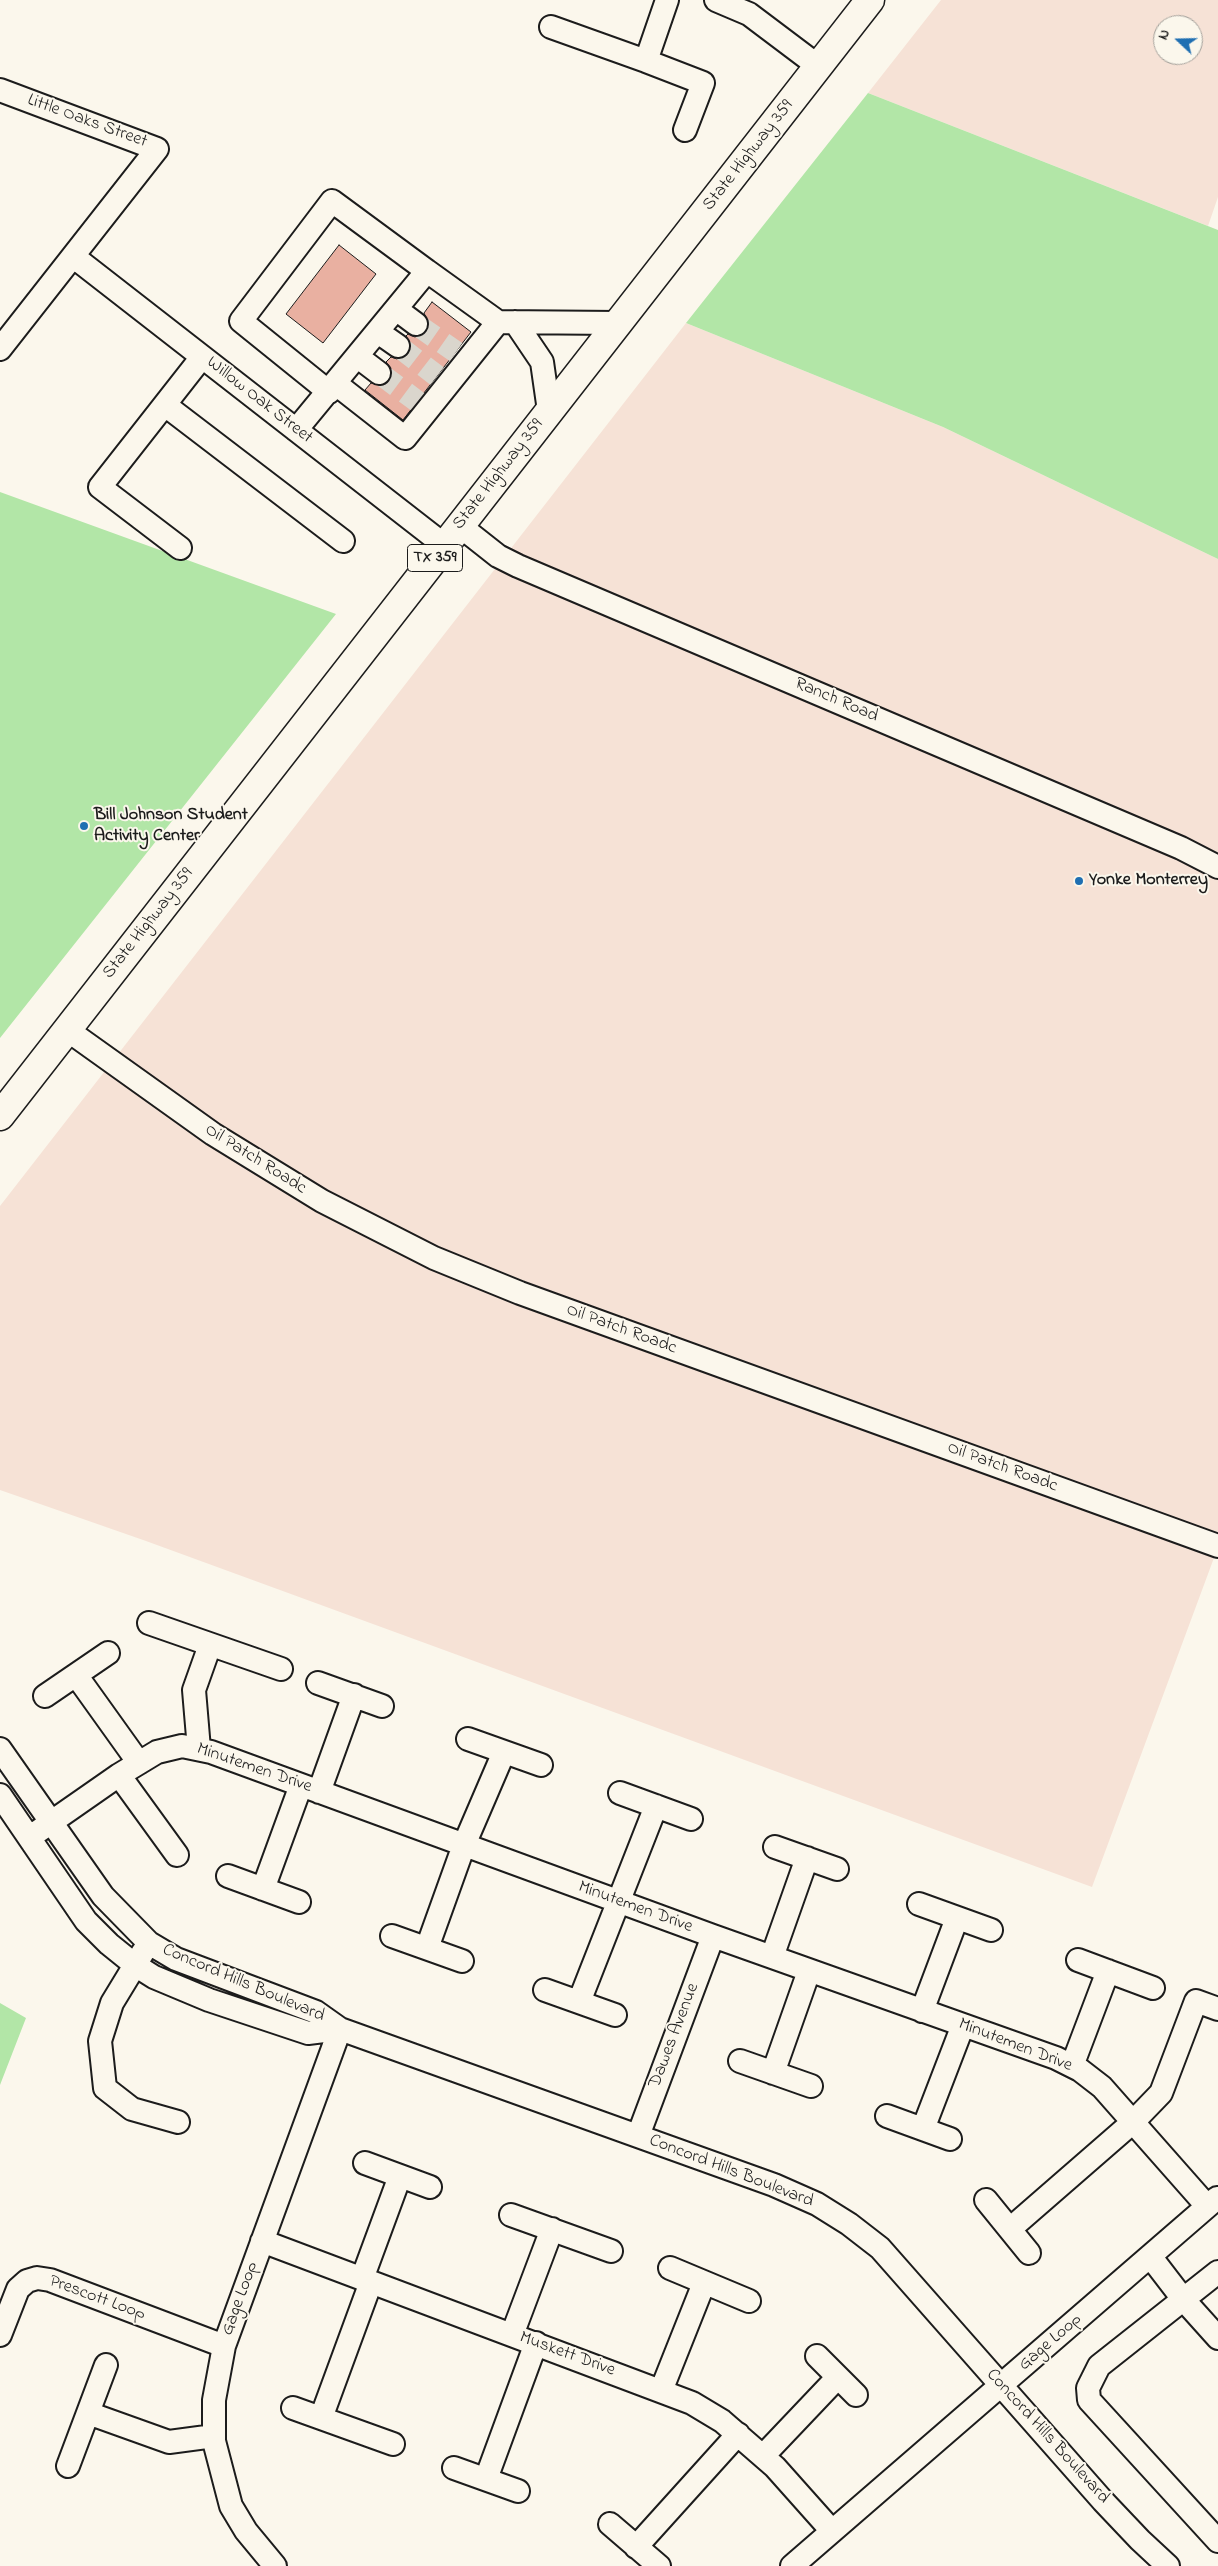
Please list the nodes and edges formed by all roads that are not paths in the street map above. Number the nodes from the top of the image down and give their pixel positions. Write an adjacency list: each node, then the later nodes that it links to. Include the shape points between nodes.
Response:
1 (667, 0): 5 (street)
2 (716, 0): 6 (street, via 749,14)
3 (870, 0): 6 (main road, State Highway 359 / TX 359)
4 (551, 27): 5 (street)
5 (646, 61): 8 (street, via 703,83)
6 (818, 66): 13 (main road, State Highway 359 / TX 359)
7 (0, 90): 9 (street, Little Oaks Street, via 157,149)
8 (685, 130)
9 (74, 257): 17 (street); 18 (street, Willow Oak Street)
10 (426, 271): 11 (street); 12 (street); 21 (street, via 332,201 241,321)
11 (396, 309): 14 (street); 15 (street)
12 (507, 322): 13 (street); 21 (street, via 462,356 423,406 405,438); 23 (street, via 542,362)
13 (618, 323): 23 (main road, State Highway 359 / TX 359)
14 (416, 324)
15 (378, 332): 16 (street); 19 (street)
16 (398, 346)
17 (0, 349)
18 (202, 357): 22 (street); 24 (street, Willow Oak Street)
19 (358, 357): 20 (street); 21 (street)
20 (378, 373)
21 (333, 388): 24 (street)
22 (164, 405): 26 (street); 27 (street, via 100,487)
23 (549, 411): 25 (main road, State Highway 359 / TX 359)
24 (296, 430): 25 (street, Willow Oak Street)
25 (452, 536): 28 (street, Ranch Road); 29 (main road, State Highway 359 / TX 359)
26 (343, 541)
27 (180, 548)
28 (1218, 867)
29 (66, 1029): 30 (main road, State Highway 359 / TX 359); 31 (street, Oil Patch Roadc, via 213,1134 322,1201 434,1258 520,1293)
30 (0, 1116)
31 (1218, 1546)
32 (149, 1623): 33 (street)
33 (210, 1645): 35 (street); 42 (street, via 194,1690)
34 (108, 1653): 36 (street)
35 (281, 1669)
36 (76, 1675): 39 (street); 45 (street)
37 (318, 1683): 38 (street)
38 (354, 1695): 40 (street); 48 (street)
39 (45, 1696)
40 (382, 1706)
41 (468, 1739): 44 (street)
42 (199, 1748): 45 (street, Minutemen Drive, via 171,1747); 48 (street, Minutemen Drive)
43 (0, 1750): 53 (street, Concord Hills Boulevard)
44 (504, 1752): 46 (street); 55 (street)
45 (139, 1763): 47 (street, Minutemen Drive)
46 (541, 1764)
47 (119, 1775): 53 (street, Minutemen Drive); 57 (street)
48 (310, 1788): 55 (street, Minutemen Drive); 61 (street)
49 (620, 1793): 51 (street)
50 (0, 1795): 54 (street, Concord Hills Boulevard)
51 (656, 1806): 52 (street); 63 (street)
52 (691, 1819)
53 (51, 1823): 54 (street, Minutemen Drive); 69 (street, Concord Hills Boulevard, via 102,1896)
54 (30, 1837): 74 (street, Concord Hills Boulevard, via 86,1921)
55 (464, 1845): 63 (street, Minutemen Drive); 70 (street)
56 (775, 1847): 58 (street)
57 (177, 1855)
58 (807, 1858): 59 (street); 71 (street)
59 (837, 1869)
60 (228, 1876): 61 (street)
61 (263, 1888): 62 (street)
62 (299, 1902)
63 (620, 1902): 68 (street, Minutemen Drive); 79 (street)
64 (919, 1904): 65 (street)
65 (957, 1918): 66 (street); 81 (street)
66 (991, 1930)
67 (392, 1936): 70 (street)
68 (713, 1936): 71 (street, Minutemen Drive); 93 (street, Dawes Avenue)
69 (149, 1943): 74 (street); 84 (street, Concord Hills Boulevard, via 176,1960 316,2012)
70 (427, 1948): 73 (street)
71 (772, 1957): 75 (street, Minutemen Drive)
72 (1078, 1960): 76 (street)
73 (462, 1961)
74 (135, 1965): 84 (street, Concord Hills Boulevard, via 154,1977 209,2000 308,2033); 90 (street, via 112,2003 100,2041 105,2088 132,2109)
75 (809, 1971): 81 (street, Minutemen Drive); 87 (street)
76 (1108, 1971): 77 (street); 86 (street)
77 (1153, 1988)
78 (545, 1990): 79 (street)
79 (579, 2002): 82 (street)
80 (1218, 2009): 91 (street, via 1196,2001 1161,2093)
81 (922, 2011): 83 (street, Minutemen Drive)
82 (615, 2015)
83 (963, 2025): 86 (street, Minutemen Drive); 92 (street)
84 (340, 2029): 93 (street, Concord Hills Boulevard); 103 (street, Gage Loop)
85 (740, 2060): 87 (street)
86 (1072, 2066): 91 (street, Minutemen Drive, via 1102,2087)
87 (773, 2073): 88 (street)
88 (811, 2086)
89 (886, 2116): 92 (street)
90 (178, 2122)
91 (1133, 2122): 99 (street, Minutemen Drive); 102 (street)
92 (923, 2129): 94 (street)
93 (638, 2136): 121 (street, Concord Hills Boulevard, via 774,2185 817,2204 849,2224 880,2248)
94 (950, 2139)
95 (365, 2162): 96 (street)
96 (400, 2176): 97 (street); 109 (street)
97 (430, 2188)
98 (986, 2200): 102 (street)
99 (1212, 2202): 106 (street, Gage Loop)
100 (511, 2215): 101 (street)
101 (552, 2229): 104 (street); 114 (street)
102 (1010, 2229): 105 (street)
103 (262, 2241): 109 (street, Muskett Drive); 117 (street, Gage Loop)
104 (612, 2251)
105 (1029, 2252)
106 (1150, 2256): 111 (street); 121 (street, Gage Loop)
107 (670, 2268): 110 (street)
108 (1218, 2272): 111 (street)
109 (367, 2280): 114 (street, Muskett Drive); 126 (street)
110 (704, 2282): 112 (street); 122 (street)
111 (1183, 2299): 115 (street); 137 (street, via 1099,2366 1088,2388 1089,2400)
112 (749, 2302)
113 (0, 2335): 117 (street, Prescott Loop, via 18,2290 27,2281 37,2278 50,2280)
114 (512, 2335): 116 (street, Muskett Drive)
115 (1218, 2338)
116 (536, 2343): 122 (street, Muskett Drive); 133 (street)
117 (224, 2346): 128 (street, Gage Loop, via 214,2400)
118 (817, 2356): 120 (street)
119 (106, 2365): 125 (street)
120 (838, 2377): 123 (street); 130 (street)
121 (1001, 2386): 136 (street, Gage Loop); 142 (street, Concord Hills Boulevard, via 1134,2534)
122 (661, 2391): 127 (street, Muskett Drive, via 692,2403)
123 (856, 2395)
124 (292, 2408): 126 (street)
125 (88, 2413): 128 (street, via 169,2442); 131 (street)
126 (321, 2418): 129 (street)
127 (738, 2434): 130 (street, Muskett Drive); 138 (street)
128 (214, 2436): 139 (street, Gage Loop, via 230,2506)
129 (393, 2444)
130 (763, 2456): 136 (street, Muskett Drive)
131 (68, 2466)
132 (454, 2468): 133 (street)
133 (486, 2479): 134 (street)
134 (518, 2491)
135 (610, 2524): 138 (street)
136 (832, 2531): 141 (street, Gage Loop)
137 (1218, 2541)
138 (636, 2547): 140 (street)
139 (275, 2566)
140 (659, 2566)
141 (792, 2566)
142 (1168, 2566)

